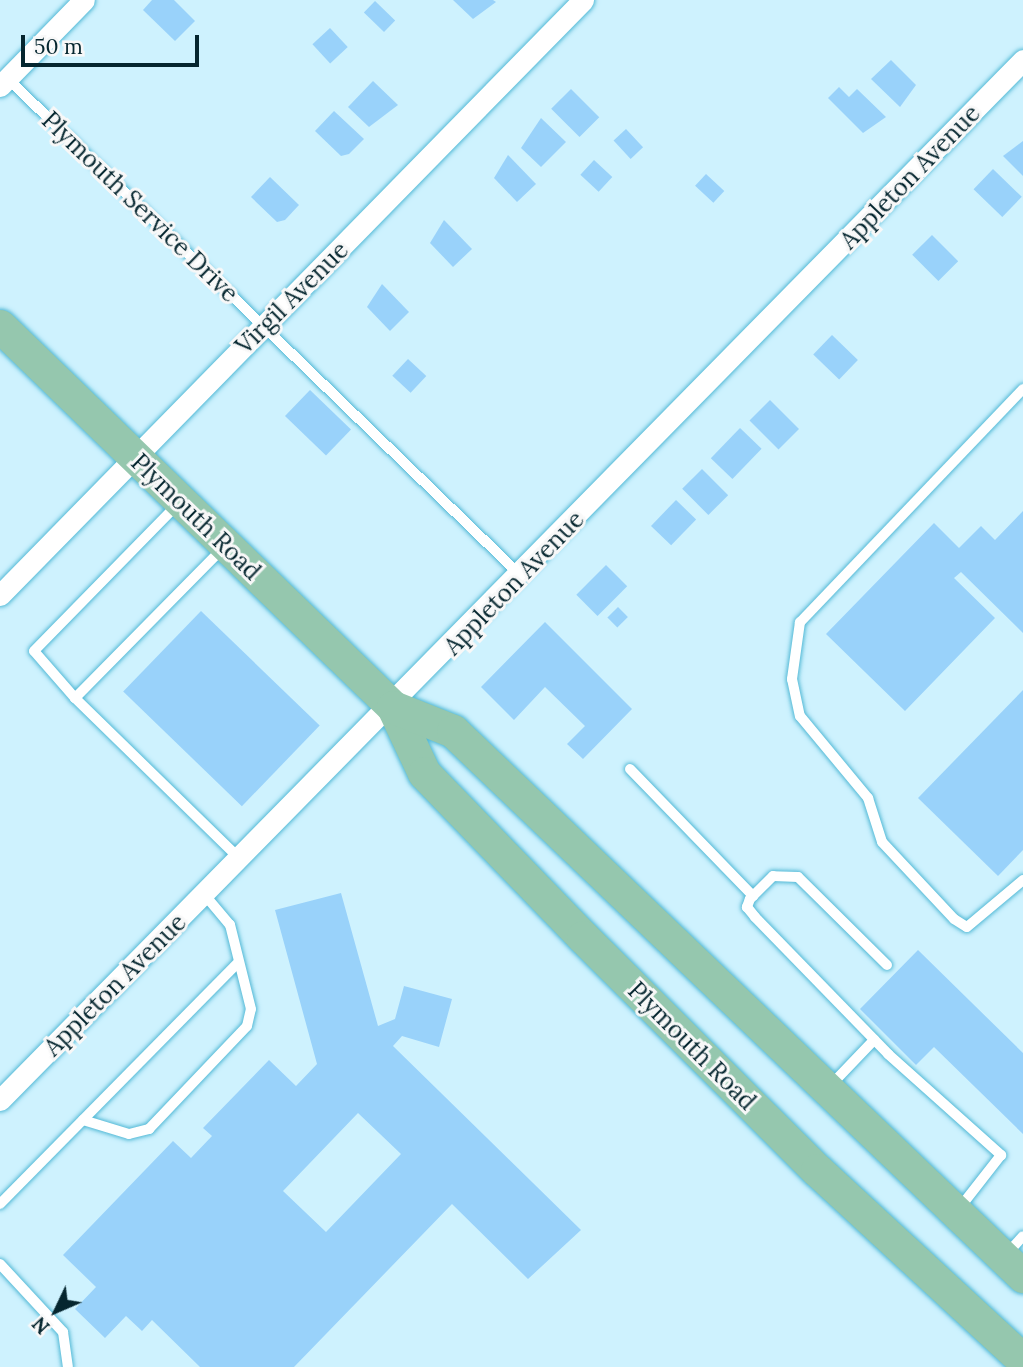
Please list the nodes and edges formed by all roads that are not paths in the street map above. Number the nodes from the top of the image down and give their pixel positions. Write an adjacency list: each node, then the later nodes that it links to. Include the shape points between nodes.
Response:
1 (84, 0): 4 (street)
2 (583, 0): 6 (street, Virgil Avenue)
3 (1023, 60): 11 (street, Appleton Avenue)
4 (2, 78): 6 (lane, Plymouth Service Drive)
5 (0, 326): 8 (main road, Plymouth Road)
6 (264, 327): 8 (street, Virgil Avenue); 11 (lane, Plymouth Service Drive)
7 (1023, 389): 17 (lane, via 800,622 792,679 800,716 867,797 881,842 954,919 967,927)
8 (135, 457): 9 (main road, Plymouth Road); 12 (street, Virgil Avenue)
9 (181, 502): 10 (main road, Plymouth Road); 13 (lane, via 34,650)
10 (226, 545): 13 (lane); 14 (main road, Plymouth Road)
11 (521, 576): 14 (street, Appleton Avenue)
12 (2, 590)
13 (75, 698): 16 (lane)
14 (393, 707): 16 (street, Appleton Avenue); 23 (main road, Plymouth Road, via 453,731); 30 (main road, Plymouth Road, via 424,773 817,1170)
15 (630, 769): 19 (lane)
16 (240, 859): 18 (street, Appleton Avenue)
17 (1023, 880)
18 (205, 895): 20 (lane, via 230,925); 24 (street, Appleton Avenue)
19 (753, 896): 21 (lane, via 773,876 798,877); 22 (lane, via 747,907 755,918)
20 (237, 964): 25 (lane); 25 (lane, via 251,1009 232,1048 149,1129 129,1134)
21 (887, 965)
22 (874, 1040): 23 (lane); 27 (lane, via 1001,1155)
23 (826, 1090): 27 (main road, Plymouth Road)
24 (0, 1100)
25 (83, 1120): 26 (lane)
26 (0, 1204)
27 (956, 1212): 28 (main road, Plymouth Road)
28 (1017, 1256)
29 (0, 1264): 31 (lane, via 63,1332)
30 (1023, 1360)
31 (70, 1365)

